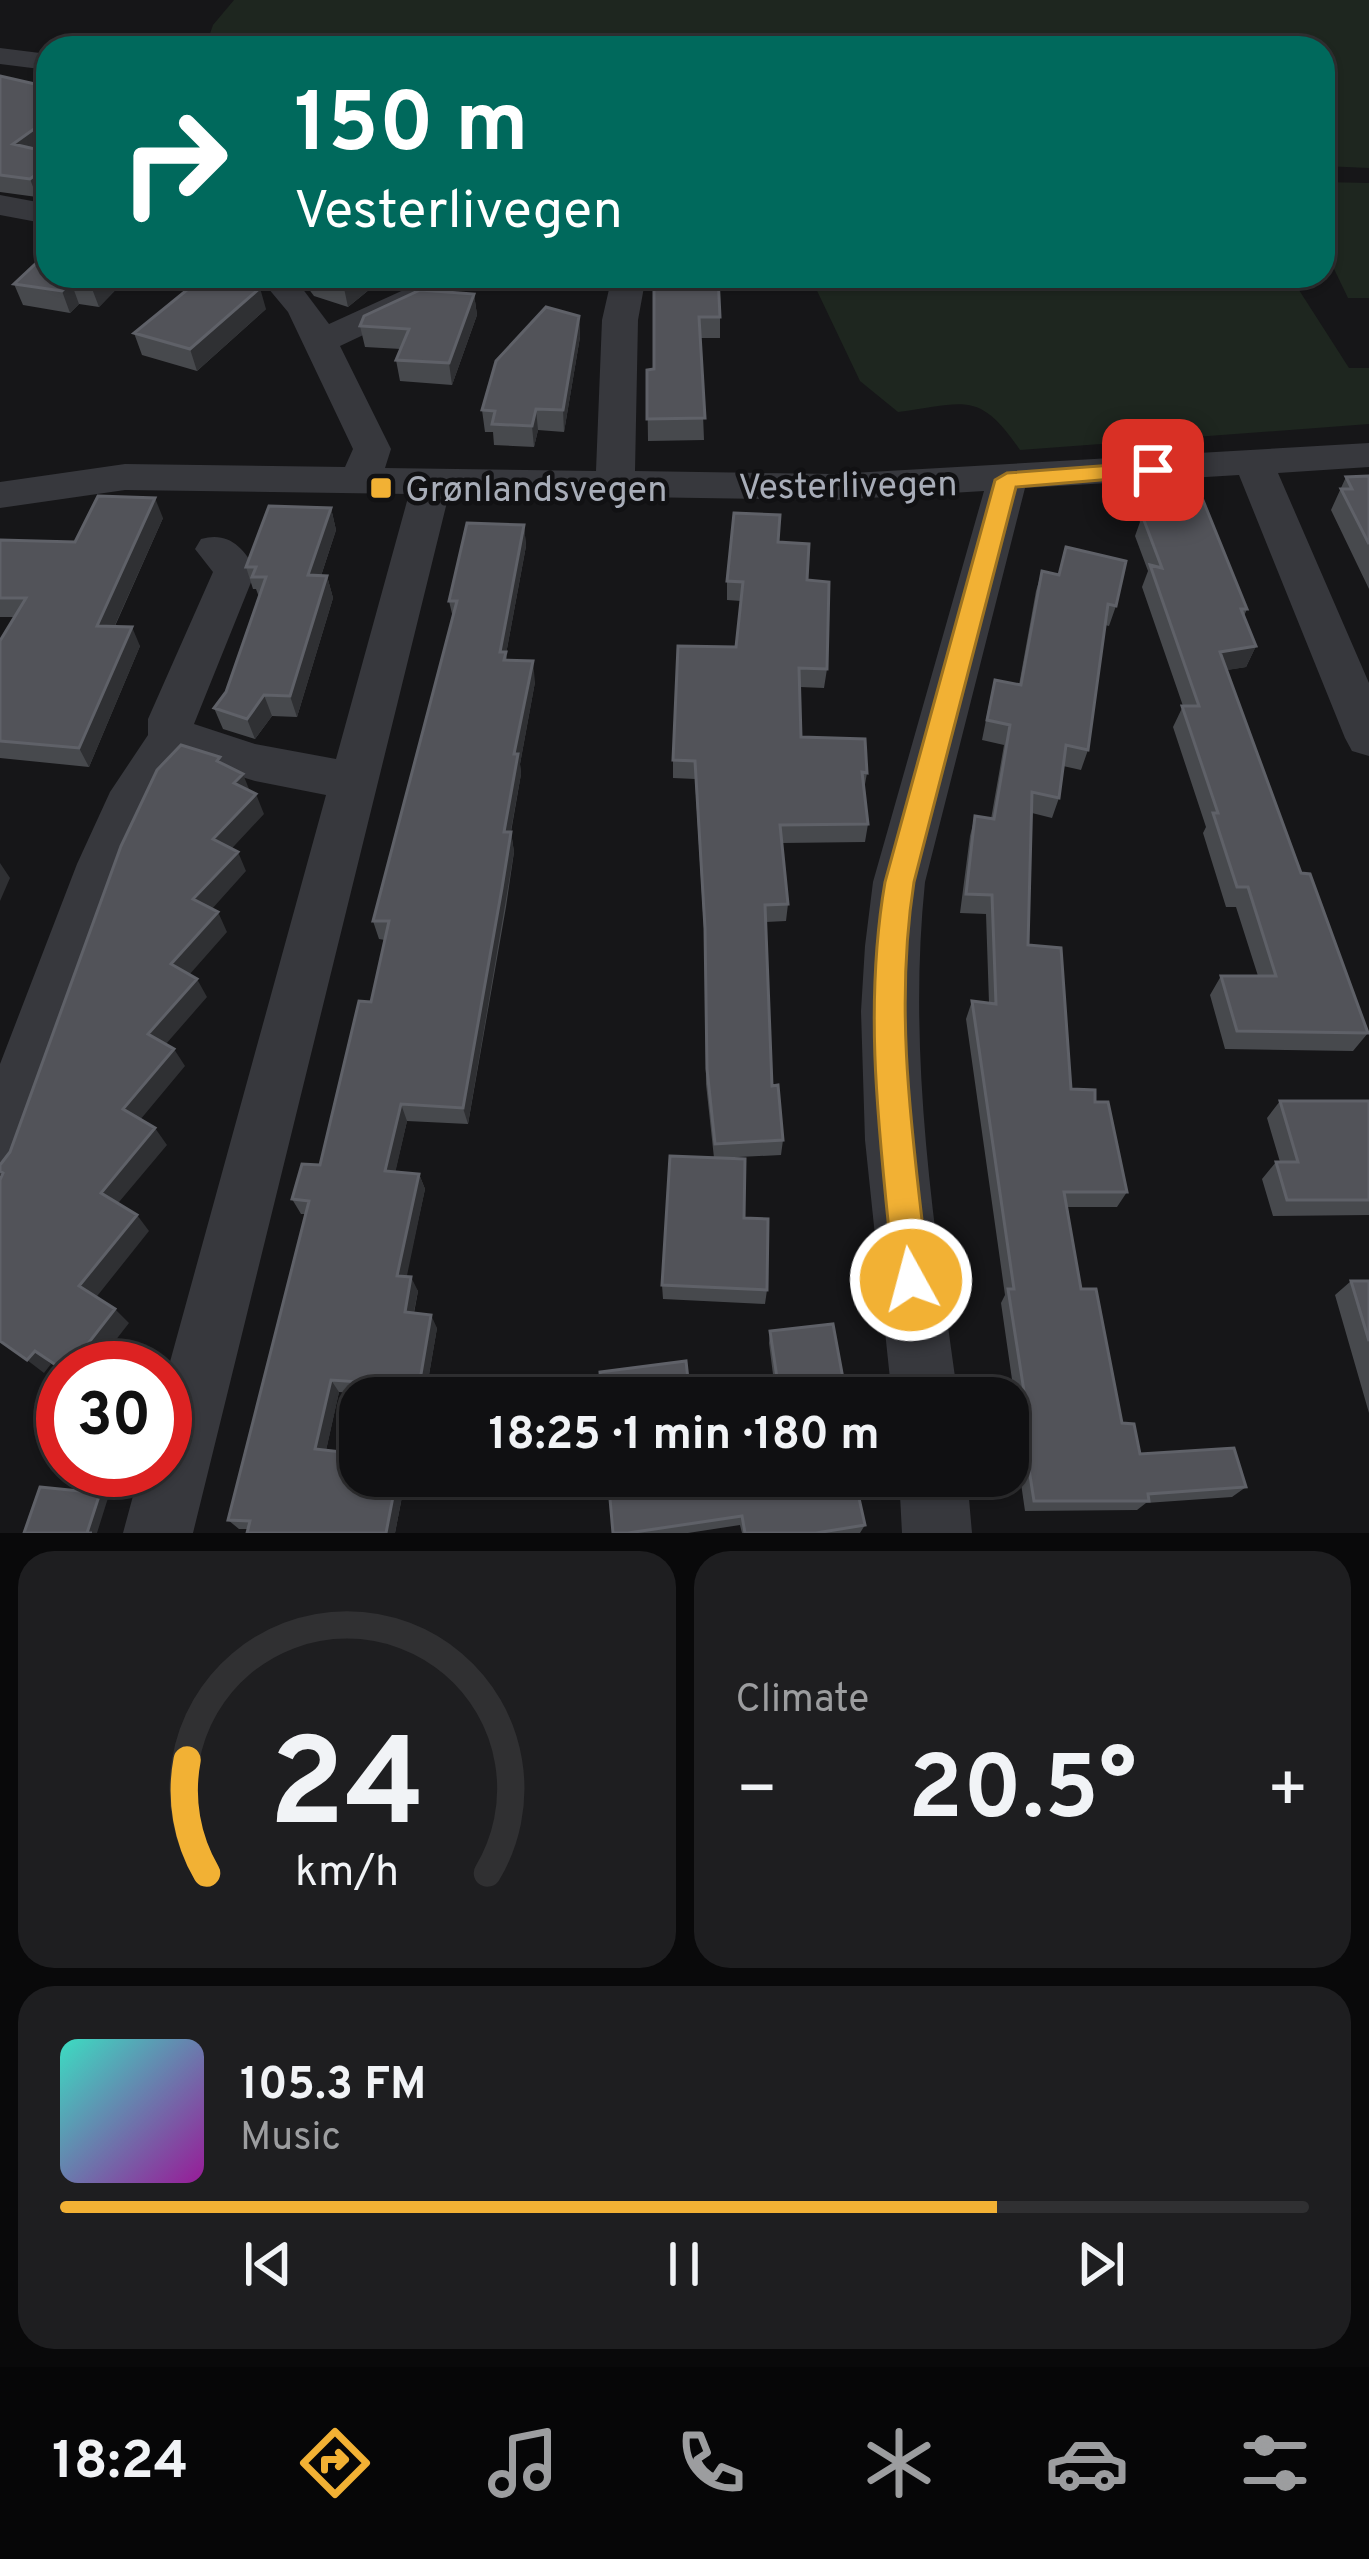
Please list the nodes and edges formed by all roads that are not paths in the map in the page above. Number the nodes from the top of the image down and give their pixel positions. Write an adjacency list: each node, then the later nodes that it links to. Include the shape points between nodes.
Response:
1 (0, 54): 2 (street)
2 (36, 60)
3 (0, 205): 4 (street)
4 (36, 212)
5 (288, 288): 8 (street)
6 (425, 288): 8 (street)
7 (626, 288): 14 (street)
8 (321, 341): 11 (street, via 372,448)
9 (1369, 455): 10 (street, Vesterlivegen)
10 (1254, 463): 12 (street, Vesterlivegen); 17 (street)
11 (361, 478): 13 (street, Vesterlivegen); 15 (street, Vesterlivegen, via 125,477)
12 (1007, 480): 14 (street, Vesterlivegen); 21 (street, via 889,945 886,1040)
13 (432, 481): 14 (street, Vesterlivegen); 19 (street)
14 (615, 484)
15 (0, 495)
16 (216, 548): 18 (street, via 235,570 171,719)
17 (1369, 738)
18 (176, 741): 19 (street); 20 (street, via 149,761 137,784)
19 (356, 782): 23 (street)
20 (0, 1147)
21 (923, 1377)
22 (934, 1497): 24 (street)
23 (158, 1533)
24 (937, 1533)

